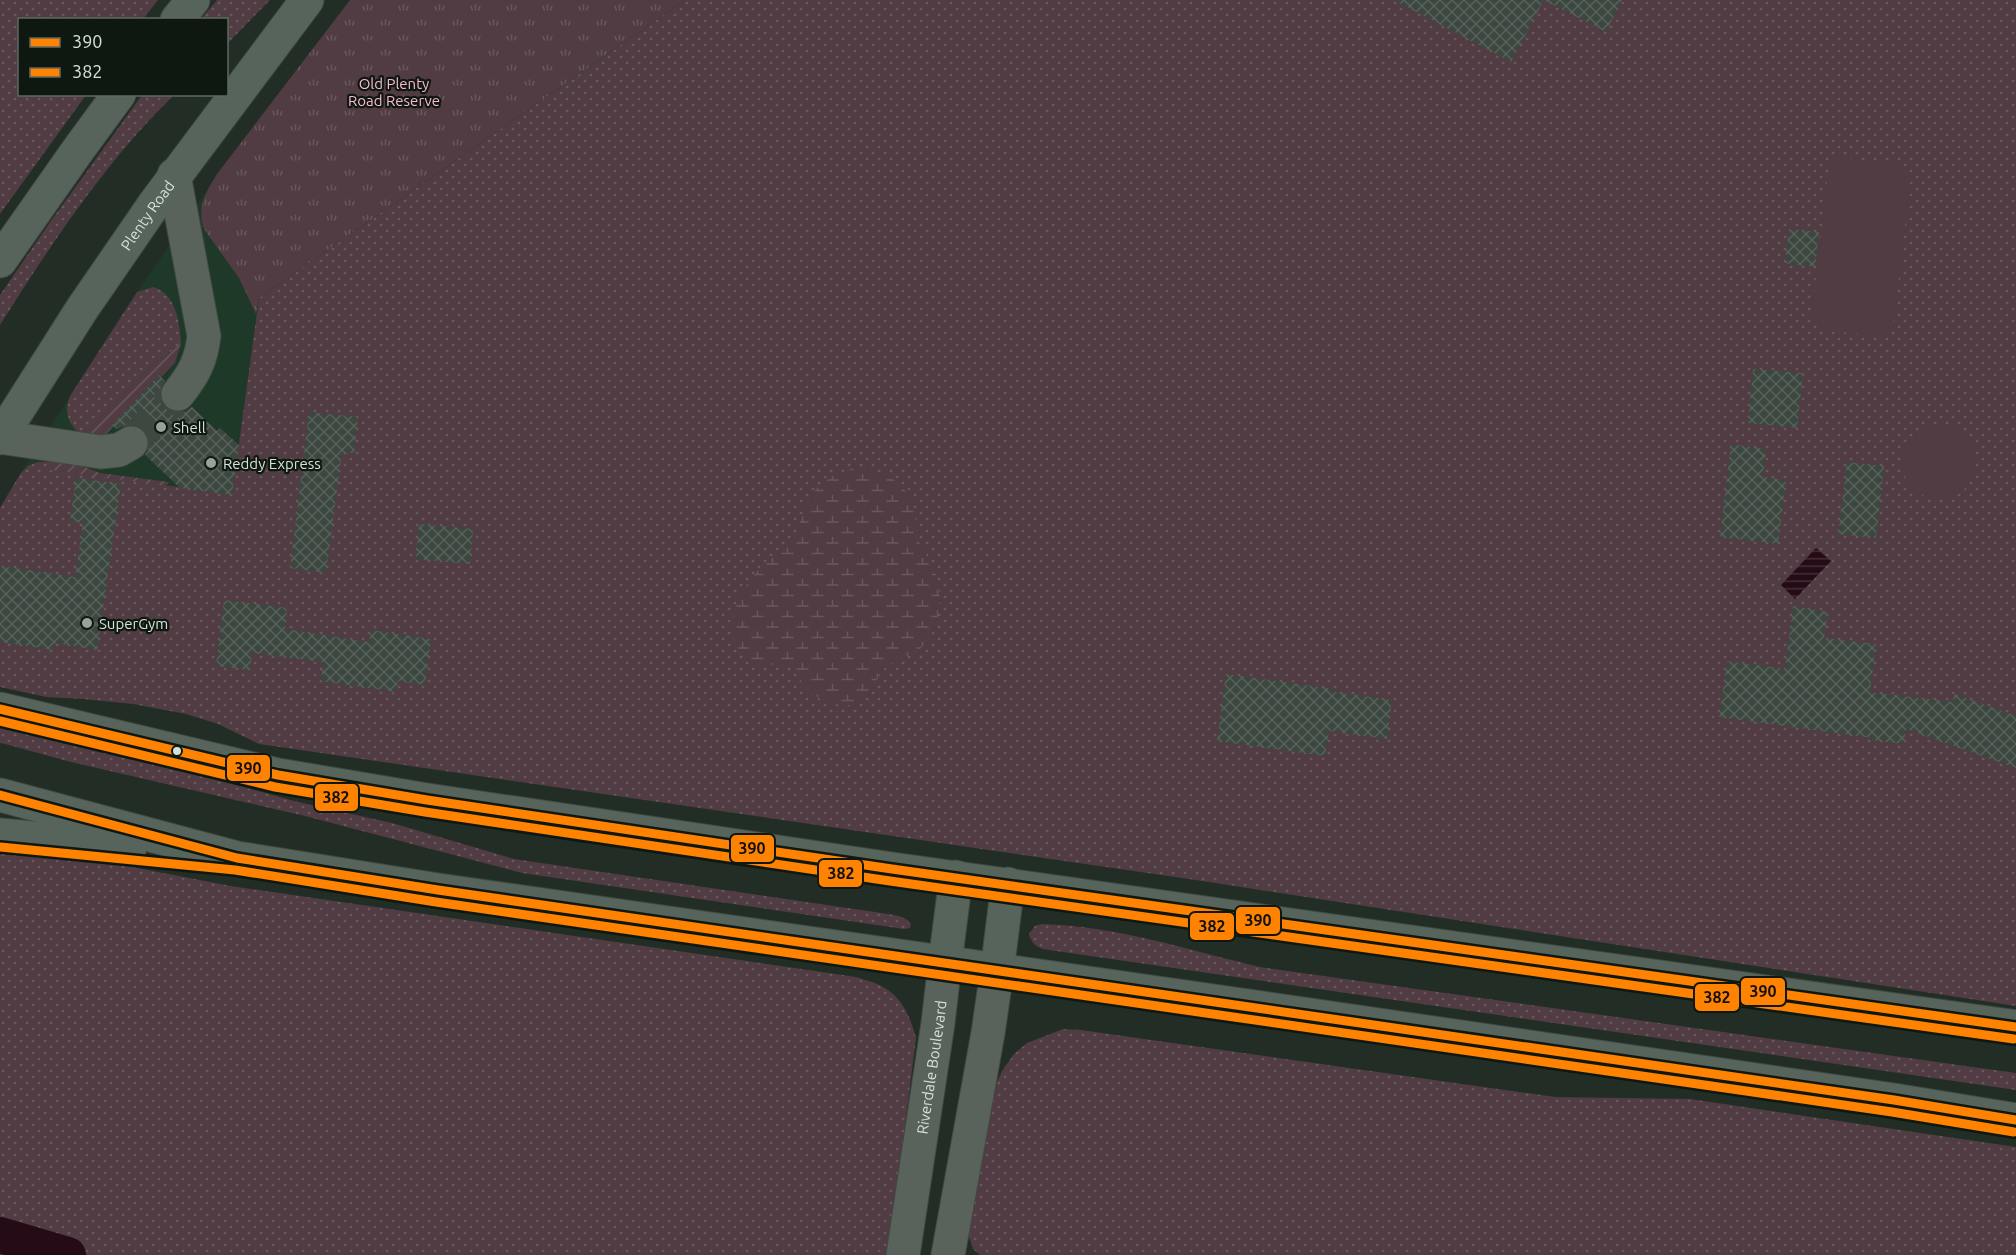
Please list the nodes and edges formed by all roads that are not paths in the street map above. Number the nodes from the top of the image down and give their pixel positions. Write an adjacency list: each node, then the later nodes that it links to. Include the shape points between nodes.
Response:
1 (193, 0): 3 (main road)
2 (307, 0): 5 (main road, Plenty Road)
3 (179, 18)
4 (118, 96): 6 (main road)
5 (174, 175): 7 (street, via 204,336 193,376); 8 (main road, Plenty Road)
6 (0, 261)
7 (178, 394)
8 (0, 438): 9 (street, via 101,453)
9 (131, 443)
10 (0, 709): 14 (main road, via 320,783)
11 (0, 795): 13 (main road)
12 (0, 835): 13 (main road)
13 (237, 858): 16 (main road)
14 (956, 878): 15 (main road); 16 (main road, Riverdale Boulevard)
15 (1008, 884): 17 (main road); 18 (main road)
16 (945, 963): 17 (main road); 20 (street, Riverdale Boulevard)
17 (997, 971): 19 (main road); 21 (street)
18 (2016, 1028)
19 (2016, 1120)
20 (903, 1255)
21 (948, 1255)

